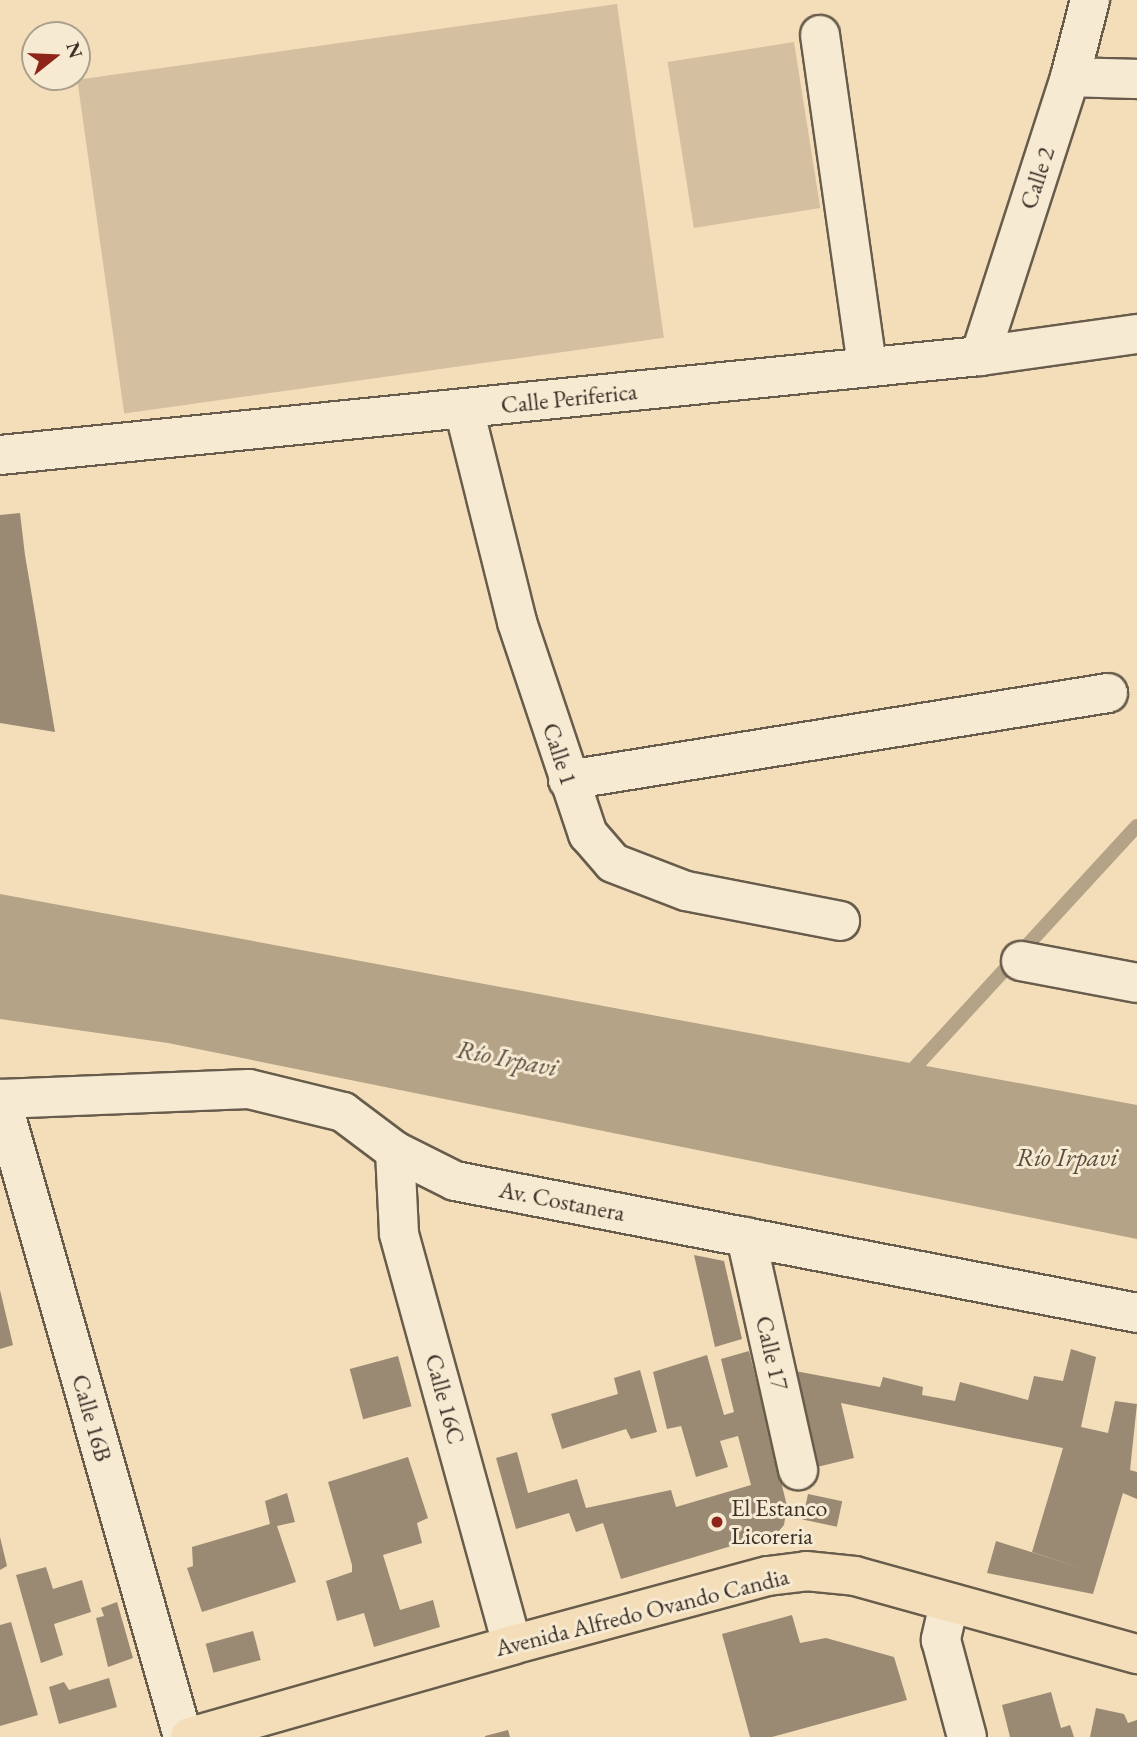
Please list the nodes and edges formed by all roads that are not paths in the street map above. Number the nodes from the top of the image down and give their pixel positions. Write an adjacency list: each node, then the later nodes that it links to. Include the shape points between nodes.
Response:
1 (1090, 0): 3 (street, Calle 2)
2 (820, 35): 7 (street)
3 (1070, 78): 4 (street); 6 (street, Calle 2)
4 (1137, 79)
5 (1137, 334): 6 (street, Calle Periferica)
6 (980, 356): 7 (street, Calle Periferica)
7 (867, 367): 8 (street, Calle Periferica)
8 (464, 409): 9 (street, Calle Periferica); 11 (street, Calle 1, via 517,622)
9 (0, 455)
10 (1108, 693): 11 (street)
11 (568, 780): 12 (street, Calle 1, via 588,834 613,863 686,891)
12 (840, 921)
13 (1021, 961): 14 (street)
14 (1137, 983)
15 (0, 1099): 16 (street, Av. Costanera, via 249,1089 343,1112); 23 (street, Calle 16B)
16 (395, 1150): 17 (street, Av. Costanera, via 455,1181); 21 (street, Calle 16C, via 400,1234)
17 (746, 1237): 18 (street, Av. Costanera); 19 (street, Calle 17)
18 (1137, 1313)
19 (798, 1470)
20 (949, 1604): 21 (main road, Avenida Alfredo Ovando Candia, via 855,1576 806,1571 768,1576); 22 (main road, Avenida Alfredo Ovando Candia); 25 (street, via 941,1640)
21 (512, 1645): 24 (main road, Avenida Alfredo Ovando Candia)
22 (1137, 1654)
23 (183, 1737)
24 (190, 1737)
25 (967, 1737)

